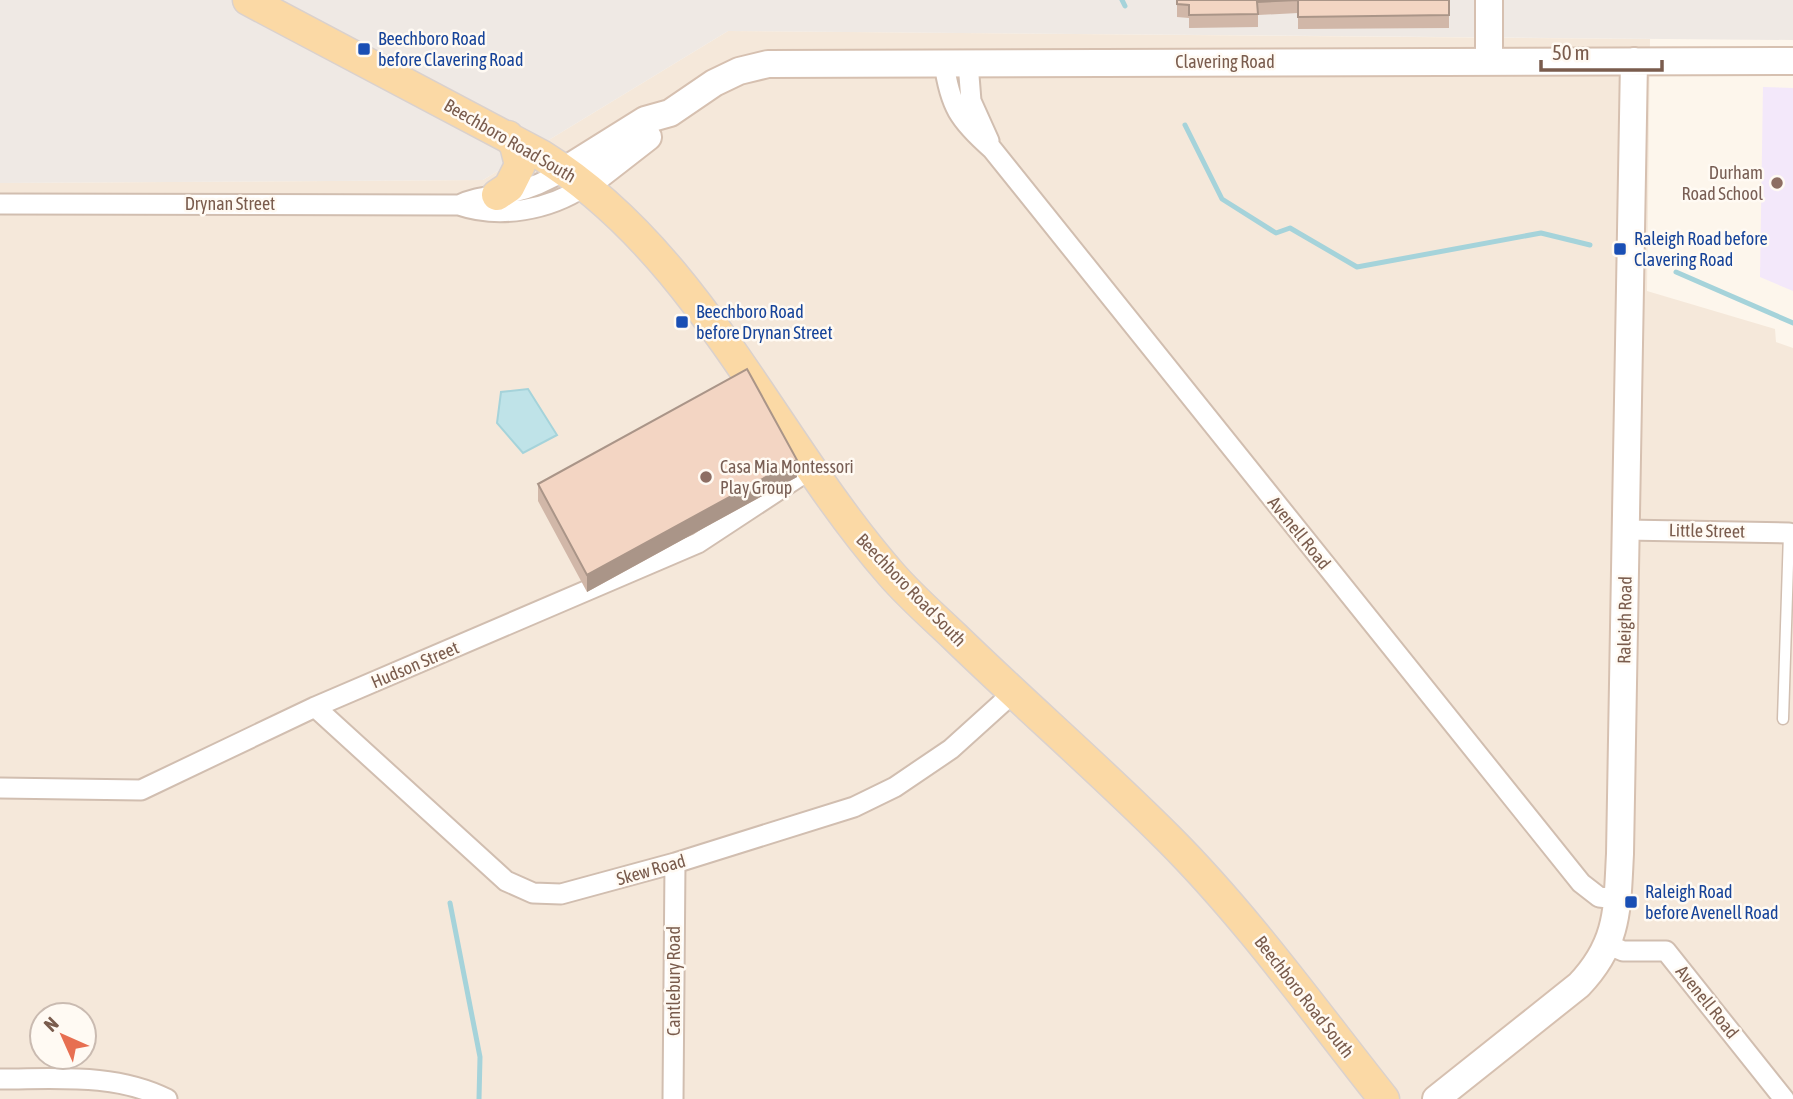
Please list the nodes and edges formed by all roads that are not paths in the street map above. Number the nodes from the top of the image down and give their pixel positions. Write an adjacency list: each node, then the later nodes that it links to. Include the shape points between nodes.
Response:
1 (248, 0): 7 (main road, Beechboro Road South)
2 (1489, 0): 3 (street)
3 (1489, 60): 4 (street, Clavering Road); 6 (street, Clavering Road)
4 (1634, 61): 5 (street, Clavering Road); 13 (street, Raleigh Road)
5 (1793, 61)
6 (956, 63): 8 (street, Clavering Road, via 753,66 714,83 670,113 645,120); 20 (street, Avenell Road, via 948,93 965,126 992,149 1572,872 1592,893)
7 (508, 136): 8 (main road, Beechboro Road South); 9 (main road, via 520,165 509,187)
8 (575, 178): 9 (street, Drynan Street); 11 (street, Drynan Street, via 551,204 482,210); 12 (main road, Beechboro Road South, via 627,222 703,314)
9 (497, 195): 11 (street, Drynan Street, via 473,197)
10 (0, 204): 11 (street, Drynan Street)
11 (459, 205)
12 (809, 470): 15 (main road, Beechboro Road South, via 894,578); 16 (street, Hudson Street, via 698,543)
13 (1626, 530): 14 (street, Little Street); 20 (street, Raleigh Road)
14 (1791, 532): 17 (lane)
15 (1013, 693): 19 (street, Skew Road, via 951,749 895,787 854,807); 25 (main road, Beechboro Road South, via 1189,859)
16 (315, 707): 18 (street, Hudson Street, via 141,790); 19 (street, Skew Road, via 481,862 506,881 533,893 561,894)
17 (1783, 719)
18 (0, 788)
19 (675, 863): 24 (street, Cantlebury Road)
20 (1618, 899): 21 (street, Raleigh Road)
21 (1609, 945): 26 (street, Raleigh Road, via 1599,964 1578,985); 27 (street, Avenell Road, via 1623,951 1666,951)
22 (0, 1079): 23 (street, via 100,1079 143,1087)
23 (167, 1099)
24 (673, 1099)
25 (1384, 1099)
26 (1436, 1099)
27 (1784, 1099)

